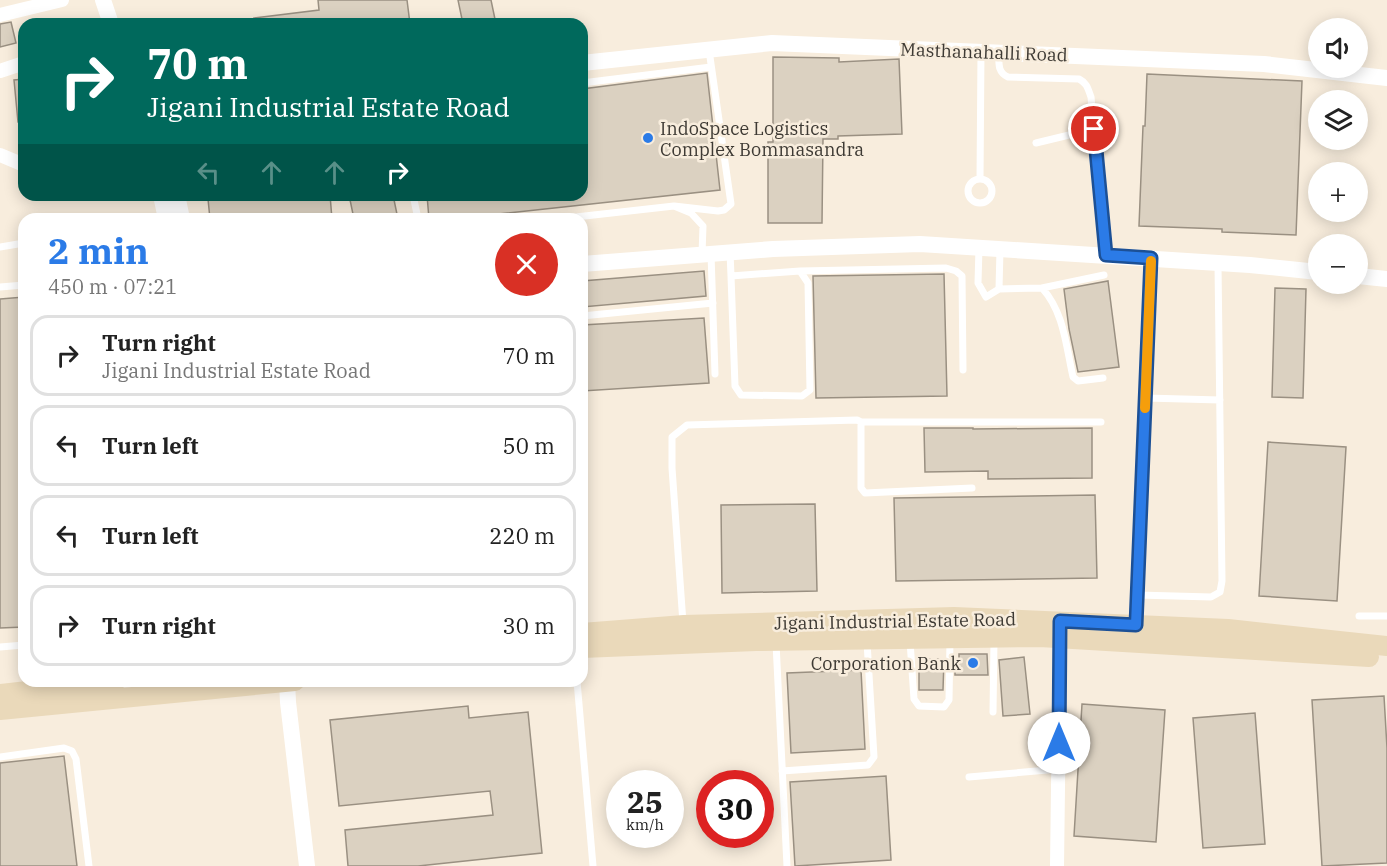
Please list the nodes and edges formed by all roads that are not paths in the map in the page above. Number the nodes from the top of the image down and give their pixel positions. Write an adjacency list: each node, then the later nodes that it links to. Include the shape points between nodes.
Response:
1 (62, 0): 3 (street)
2 (103, 0): 4 (street)
3 (0, 15)
4 (109, 18)
5 (709, 50): 6 (street, Masthanahalli Road, via 772,43); 7 (street, Masthanahalli Road); 11 (lane)
6 (981, 52): 8 (street, Masthanahalli Road); 20 (lane)
7 (676, 53): 9 (street, Masthanahalli Road); 13 (lane)
8 (999, 53): 14 (street, Masthanahalli Road, via 1264,64); 16 (lane, via 999,68 1008,77 1073,78 1084,82 1091,97)
9 (588, 62)
10 (18, 65): 12 (street)
11 (711, 67): 13 (lane); 21 (lane, via 731,204 718,211)
12 (0, 71)
13 (677, 71): 15 (lane)
14 (1387, 78)
15 (588, 81)
16 (1094, 129): 17 (lane); 29 (lane)
17 (1036, 143)
18 (0, 155): 19 (street)
19 (18, 162)
20 (980, 179)
21 (674, 206): 22 (lane); 28 (lane, via 691,213 703,226)
22 (588, 216)
23 (18, 244): 24 (lane)
24 (0, 247)
25 (979, 248): 26 (street); 27 (street, via 920,244); 42 (lane, via 978,283 986,297)
26 (1000, 249): 29 (street); 42 (lane)
27 (730, 252): 28 (street); 36 (lane)
28 (706, 254): 32 (street); 43 (lane)
29 (1106, 255): 30 (street)
30 (1151, 258): 31 (street); 48 (lane)
31 (1218, 262): 34 (street); 49 (lane)
32 (588, 264)
33 (800, 271): 36 (lane); 36 (lane, via 808,283 810,390 802,396 741,395 735,386); 45 (lane, via 957,271 962,276)
34 (1308, 271)
35 (1104, 275): 41 (lane)
36 (731, 276)
37 (1368, 277): 38 (street)
38 (1387, 279)
39 (18, 286): 40 (lane)
40 (0, 287)
41 (1042, 288): 42 (lane); 47 (lane, via 1059,314 1073,377 1078,381)
42 (999, 289)
43 (713, 303): 44 (lane); 46 (lane)
44 (588, 315)
45 (963, 370)
46 (715, 374)
47 (1103, 378)
48 (1146, 398): 49 (lane); 53 (lane)
49 (1220, 400): 53 (lane, via 1220,592 1211,597)
50 (861, 422): 51 (lane); 52 (lane, via 861,488 865,493); 56 (lane, via 687,425 672,437)
51 (1101, 422)
52 (972, 488)
53 (1138, 596): 57 (lane)
54 (1359, 616): 55 (lane)
55 (1387, 616)
56 (684, 625): 58 (main road, Jigani Industrial Estate Road, via 954,617); 59 (main road, Jigani Industrial Estate Road)
57 (1136, 625): 58 (main road, Jigani Industrial Estate Road); 66 (main road, Jigani Industrial Estate Road, via 1228,628)
58 (1060, 630): 60 (main road, Jigani Industrial Estate Road); 69 (main road, Jigani Industrial Estate Road); 78 (street)
59 (588, 633)
60 (994, 637): 61 (main road, Jigani Industrial Estate Road); 76 (lane)
61 (950, 638): 63 (main road, Jigani Industrial Estate Road); 63 (lane, via 949,700 944,707 919,706 914,699)
62 (867, 639): 63 (main road, Jigani Industrial Estate Road); 64 (main road, Jigani Industrial Estate Road); 79 (lane, via 874,757 868,765)
63 (910, 639)
64 (776, 640): 68 (main road, Jigani Industrial Estate Road); 79 (lane)
65 (18, 646): 67 (lane)
66 (1387, 646)
67 (0, 647)
68 (588, 648)
69 (1387, 659)
70 (62, 687): 74 (main road)
71 (232, 687): 75 (main road)
72 (284, 687): 82 (street)
73 (578, 687): 83 (lane)
74 (0, 694)
75 (0, 710)
76 (993, 712)
77 (0, 757): 81 (lane, via 64,748 72,751)
78 (1059, 769): 80 (lane); 85 (street)
79 (782, 771): 84 (lane)
80 (969, 777)
81 (89, 866)
82 (307, 866)
83 (593, 866)
84 (787, 866)
85 (1057, 866)

